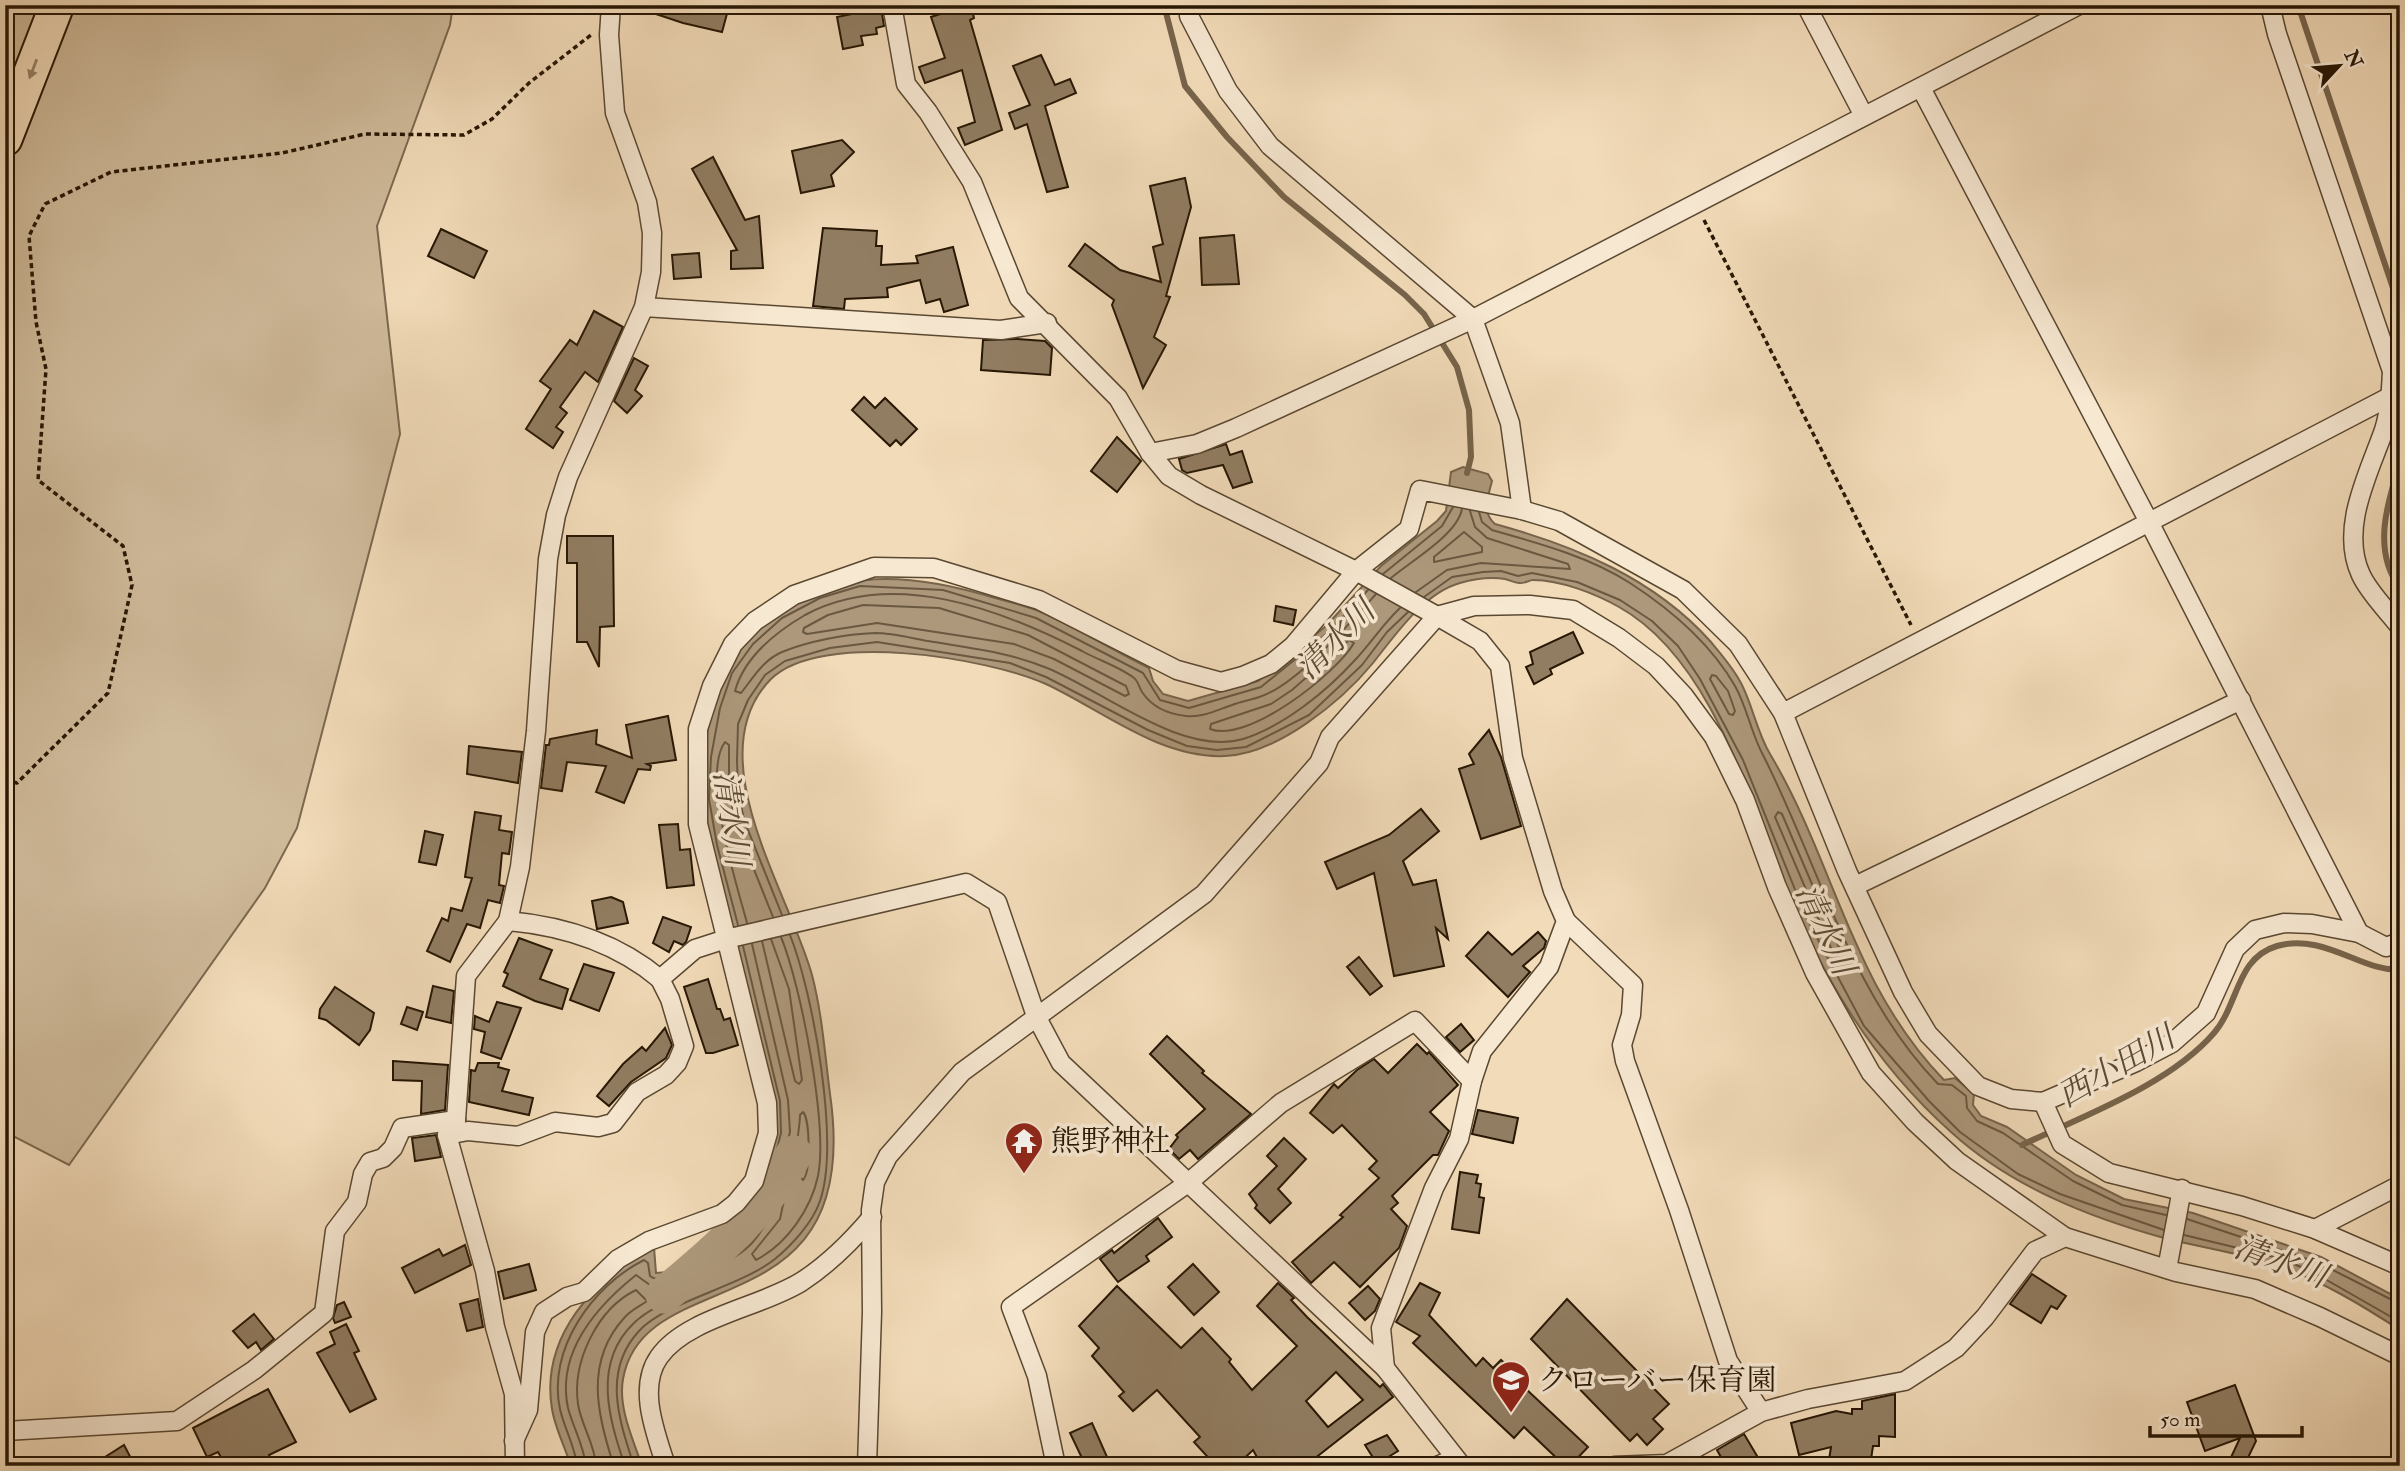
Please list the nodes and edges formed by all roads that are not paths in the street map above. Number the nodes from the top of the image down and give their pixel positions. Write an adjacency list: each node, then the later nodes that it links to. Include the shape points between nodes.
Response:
1 (57, 5): 10 (highway, one-way to 10)
2 (892, 5): 13 (street, via 906,84 972,183 1019,298)
3 (1190, 5): 12 (street, via 1189,16 1228,91 1270,146)
4 (1806, 5): 9 (street)
5 (2079, 5): 8 (street)
6 (2270, 5): 14 (street, via 2392,371)
7 (610, 13): 11 (street, via 615,113 647,202 652,233)
8 (1922, 88): 9 (street); 17 (street)
9 (1864, 116): 12 (street)
10 (5, 139)
11 (644, 307): 13 (street, via 1001,330); 24 (street, via 568,477 556,515 542,615 535,742 520,867)
12 (1466, 322): 15 (street, via 1207,440); 16 (street, via 1510,423)
13 (1047, 323): 15 (street, via 1118,398)
14 (2391, 396): 17 (street); 20 (street, via 2360,491 2355,541 2361,575)
15 (1150, 453): 18 (street, via 1169,476 1200,495)
16 (1522, 510): 18 (street, via 1420,490 1409,529); 22 (street, via 1559,521 1683,590 1738,644)
17 (2148, 520): 21 (street); 22 (street)
18 (1356, 571): 19 (street); 27 (street, via 1293,646 1270,664 1221,682 1177,670 1039,600 934,568 874,567 794,595 755,621 733,644 698,729 698,824)
19 (1437, 616): 25 (street, via 1480,641 1500,666 1513,758); 30 (street, via 1330,737 1319,763 1204,894); 39 (street, via 1474,606 1573,610 1656,666 1714,737 1745,800 1810,961 1871,1073 1957,1161)
20 (2400, 627)
21 (2241, 700): 23 (street); 26 (street)
22 (1783, 713): 23 (street)
23 (1855, 886): 32 (street, via 1903,992 1928,1034 1978,1086 2011,1099)
24 (508, 921): 29 (street, via 570,932 635,958); 33 (street, via 466,976)
25 (1566, 921): 31 (street, via 1549,967 1482,1051); 44 (street, via 1633,985 1622,1045 1625,1061 1728,1361)
26 (2359, 933): 28 (street, via 2386,947); 32 (street, via 2284,923 2255,930 2235,949 2206,1013 2188,1031 2136,1062)
27 (726, 939): 29 (street, via 695,949); 30 (street, via 966,883 998,902); 46 (street, via 767,1103 768,1133 754,1181 722,1214 649,1241 618,1259 584,1292 544,1312 535,1332 528,1410)
28 (2400, 942)
29 (660, 979): 33 (street, via 684,1046 666,1075 637,1093 613,1123 598,1127 555,1122 518,1136)
30 (1035, 1016): 34 (street, via 1061,1063); 37 (street, via 962,1072 888,1156 874,1182)
31 (1472, 1081): 34 (street, via 1415,1021 1281,1103); 43 (street, via 1459,1139 1434,1188 1381,1328)
32 (2043, 1102): 36 (street, via 2062,1144 2109,1173)
33 (452, 1128): 45 (street, via 402,1128 393,1148 370,1162 357,1202 335,1231 324,1312 254,1370 177,1421); 46 (street, via 514,1394)
34 (1188, 1183): 43 (street); 52 (street, via 1012,1307 1037,1377)
35 (2400, 1185): 38 (street)
36 (2182, 1189): 38 (street); 41 (street)
37 (872, 1217): 50 (street, via 843,1251 800,1282 686,1332 659,1357 650,1380 651,1419); 51 (street)
38 (2315, 1229): 40 (street)
39 (2065, 1237): 41 (street); 44 (street, via 2035,1251 1956,1348 1905,1381)
40 (2400, 1266)
41 (2168, 1269): 42 (street, via 2255,1289)
42 (2400, 1356)
43 (1385, 1368): 47 (street)
44 (1761, 1412): 48 (street)
45 (5, 1431)
46 (514, 1441): 49 (street)
47 (1458, 1462): 53 (street)
48 (1668, 1465): 54 (street)
49 (515, 1466)
50 (666, 1466)
51 (867, 1466)
52 (1056, 1466)
53 (1437, 1466)
54 (1614, 1466)

